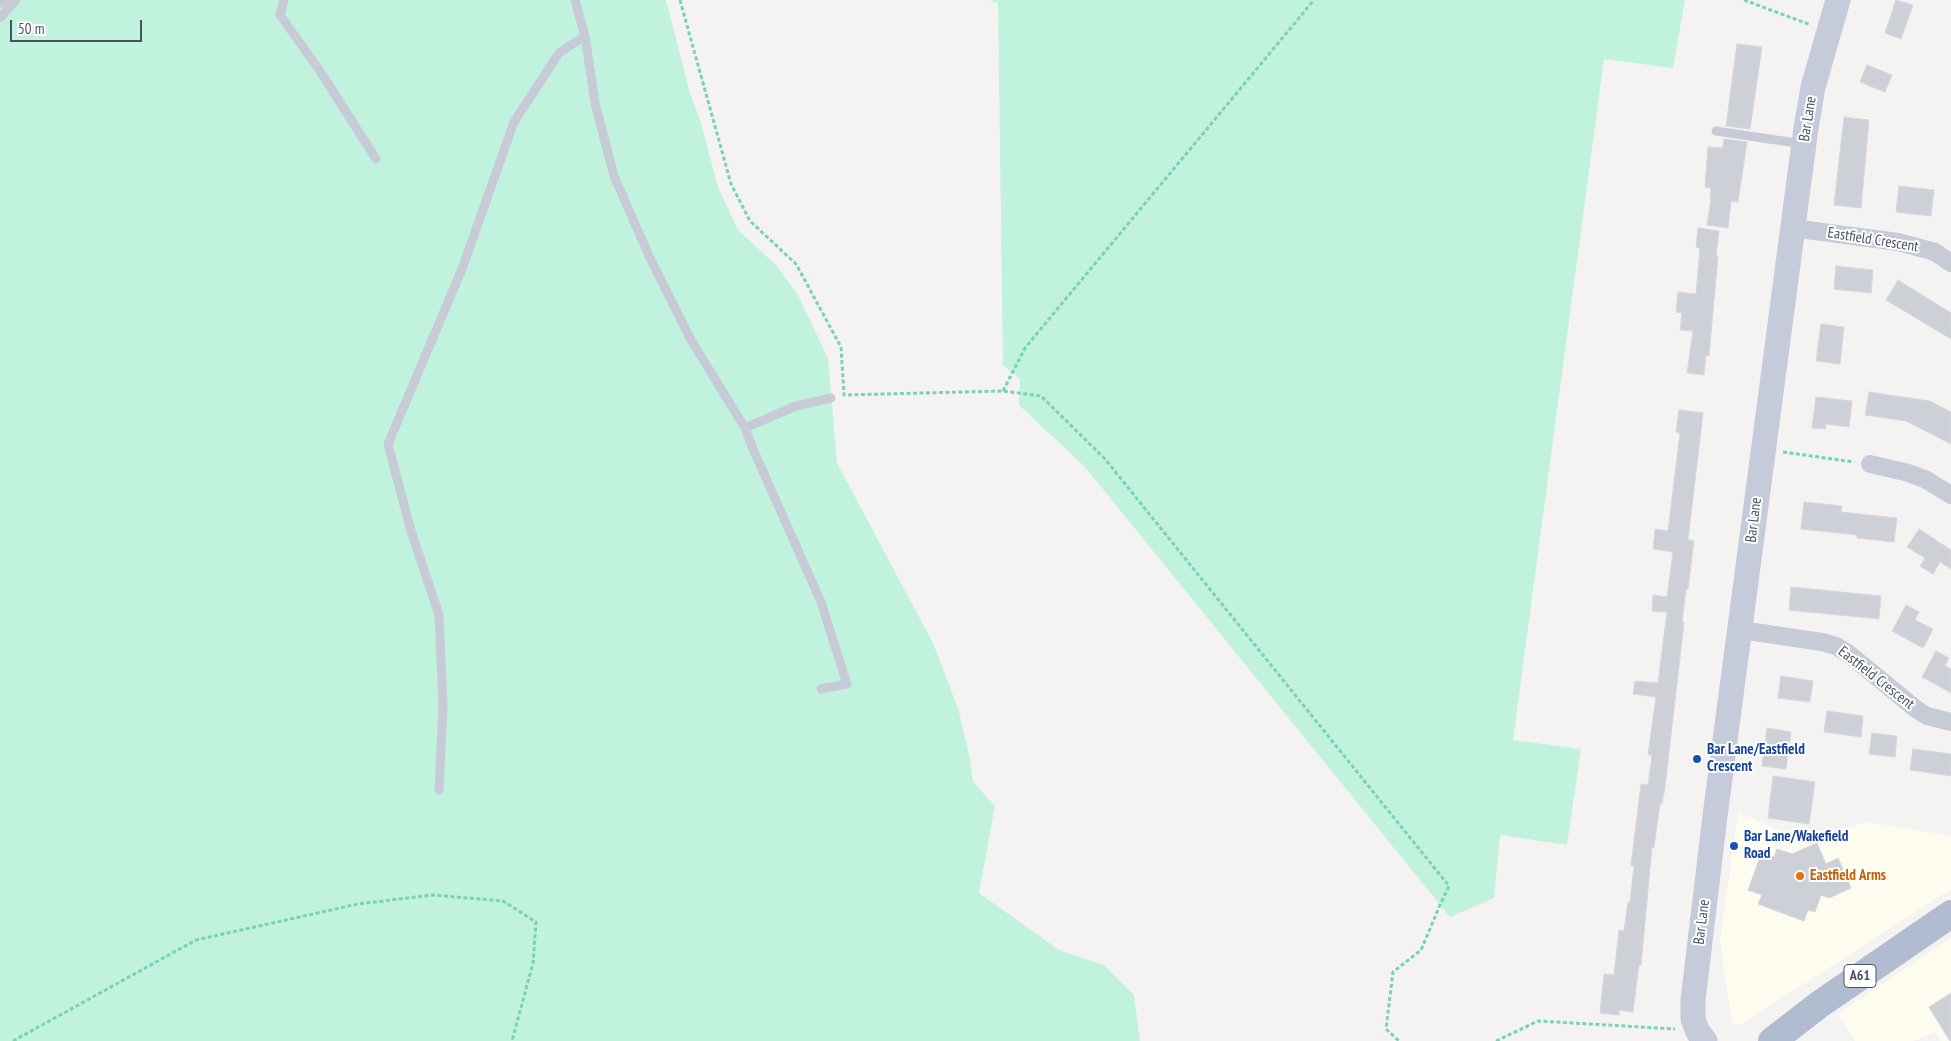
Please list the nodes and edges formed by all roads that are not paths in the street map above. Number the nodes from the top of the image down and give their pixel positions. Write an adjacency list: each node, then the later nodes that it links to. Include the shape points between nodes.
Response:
1 (15, 0): 5 (lane); 6 (lane)
2 (284, 0): 10 (lane, via 280,15)
3 (575, 0): 7 (lane)
4 (1838, 0): 9 (main road, Bar Lane, via 1813,87)
5 (0, 3)
6 (0, 18)
7 (585, 36): 14 (lane, via 596,103 614,176 687,332); 20 (lane, via 559,53 514,122 462,269 388,444 411,531 440,615 442,705)
8 (1716, 131): 9 (lane)
9 (1804, 144): 11 (main road, Bar Lane)
10 (376, 159)
11 (1792, 228): 12 (street, Eastfield Crescent, via 1913,245 1935,252); 17 (main road, Bar Lane)
12 (1951, 263)
13 (831, 398): 14 (lane, via 796,406)
14 (745, 428): 18 (lane, via 822,602 847,684)
15 (1870, 464): 16 (street, via 1906,472)
16 (1951, 495)
17 (1740, 630): 19 (street, Eastfield Crescent, via 1836,646 1916,709 1927,716); 22 (main road, Bar Lane)
18 (820, 689)
19 (1951, 722)
20 (439, 790)
21 (1951, 914): 23 (main road, A61)
22 (1691, 1037)
23 (1772, 1041)

